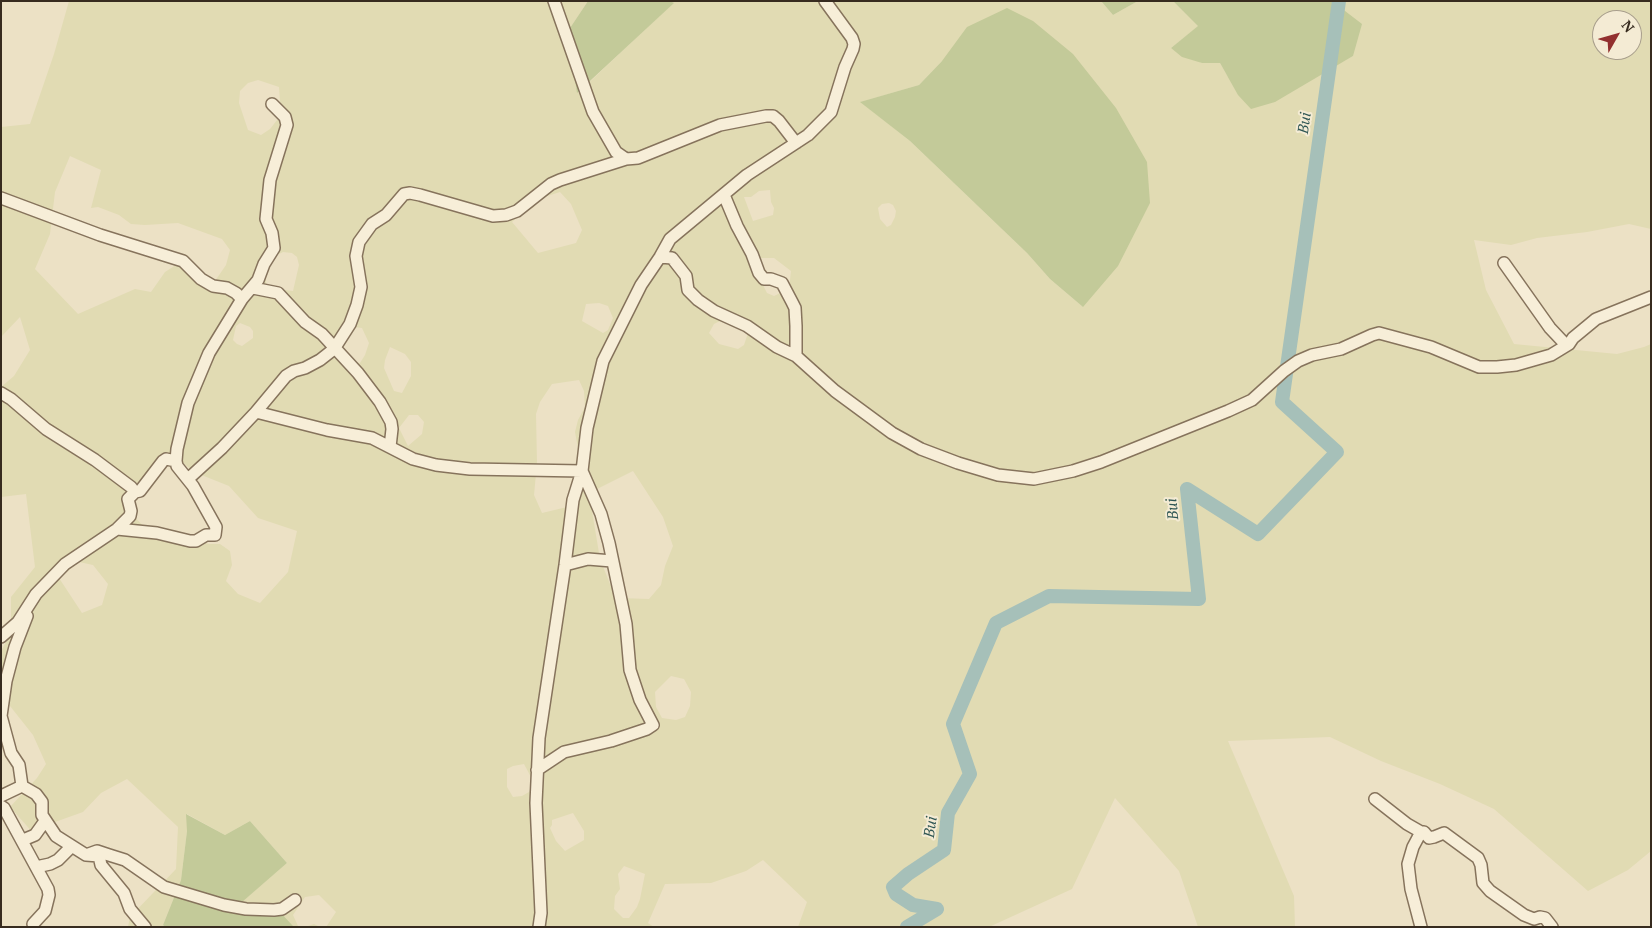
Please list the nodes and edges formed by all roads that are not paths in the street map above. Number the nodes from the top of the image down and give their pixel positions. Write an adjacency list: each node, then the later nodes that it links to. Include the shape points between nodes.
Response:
1 (554, 1): 5 (street, via 593,112 616,152)
2 (825, 1): 4 (street, via 852,38 853,49 831,112)
3 (272, 104): 10 (street, via 285,117 287,125 270,180 266,219 274,248)
4 (796, 143): 5 (street, via 779,121 773,116 766,116 720,125 638,158); 6 (street, via 747,175)
5 (626, 159): 14 (street, via 551,184 506,216 493,216 420,195 404,194 386,215 372,224 359,242 356,256 361,287 357,305 350,324)
6 (724, 195): 8 (street, via 670,239); 15 (street, via 759,273 764,279 782,283 795,308)
7 (1, 198): 12 (street, via 100,235 183,261 201,279 227,288)
8 (660, 257): 15 (street, via 672,258 686,276 688,290 714,311 747,326 776,347); 20 (street, via 603,361 587,428)
9 (1504, 264): 13 (street)
10 (253, 288): 12 (street); 14 (street, via 278,293)
11 (1651, 297): 13 (street, via 1596,319)
12 (242, 299): 19 (street, via 213,345 191,395)
13 (1566, 345): 15 (street, via 1551,355 1516,365 1478,367 1431,347 1372,335 1341,349 1298,361 1252,400 1212,418 1101,462 1034,479 998,475 921,449 835,392)
14 (334, 349): 17 (street, via 320,360 286,376); 18 (street, via 372,390 386,412 392,429)
15 (796, 356)
16 (1, 393): 22 (street)
17 (256, 412): 18 (street, via 372,438); 21 (street)
18 (390, 447): 20 (street, via 436,465 470,469)
19 (176, 461): 21 (street); 22 (street, via 164,460 140,491)
20 (582, 470): 24 (street, via 600,514); 25 (street, via 573,500)
21 (188, 479): 23 (street, via 216,526 215,535 190,541 157,533)
22 (135, 492): 23 (street, via 128,499 130,516)
23 (117, 529): 26 (street, via 65,564)
24 (612, 561): 25 (street, via 588,559); 28 (street, via 626,624 630,670 653,725 612,741 564,752)
25 (565, 565): 28 (street)
26 (36, 594): 27 (street, via 18,622); 29 (street, via 15,647 2,709 2,724 11,753 19,766)
27 (1, 637)
28 (537, 770): 42 (street, via 541,906)
29 (22, 786): 30 (street); 33 (street, via 40,799)
30 (1, 796)
31 (1375, 800): 34 (street)
32 (1, 806): 35 (street)
33 (45, 821): 35 (street, via 35,835); 36 (street, via 56,836)
34 (1421, 832): 43 (street, via 1408,864); 44 (street, via 1429,838 1444,833 1478,858 1483,883 1490,891 1524,915 1534,919 1545,918)
35 (23, 840): 38 (street)
36 (72, 846): 37 (street); 38 (street, via 58,860)
37 (86, 855): 39 (street, via 97,851 124,860 164,887 224,905 274,910 282,909); 41 (street, via 99,856 101,865 120,887 130,909)
38 (36, 867): 40 (street, via 49,895 45,911)
39 (295, 900)
40 (33, 924)
41 (145, 927)
42 (538, 927)
43 (1421, 927)
44 (1552, 927)

